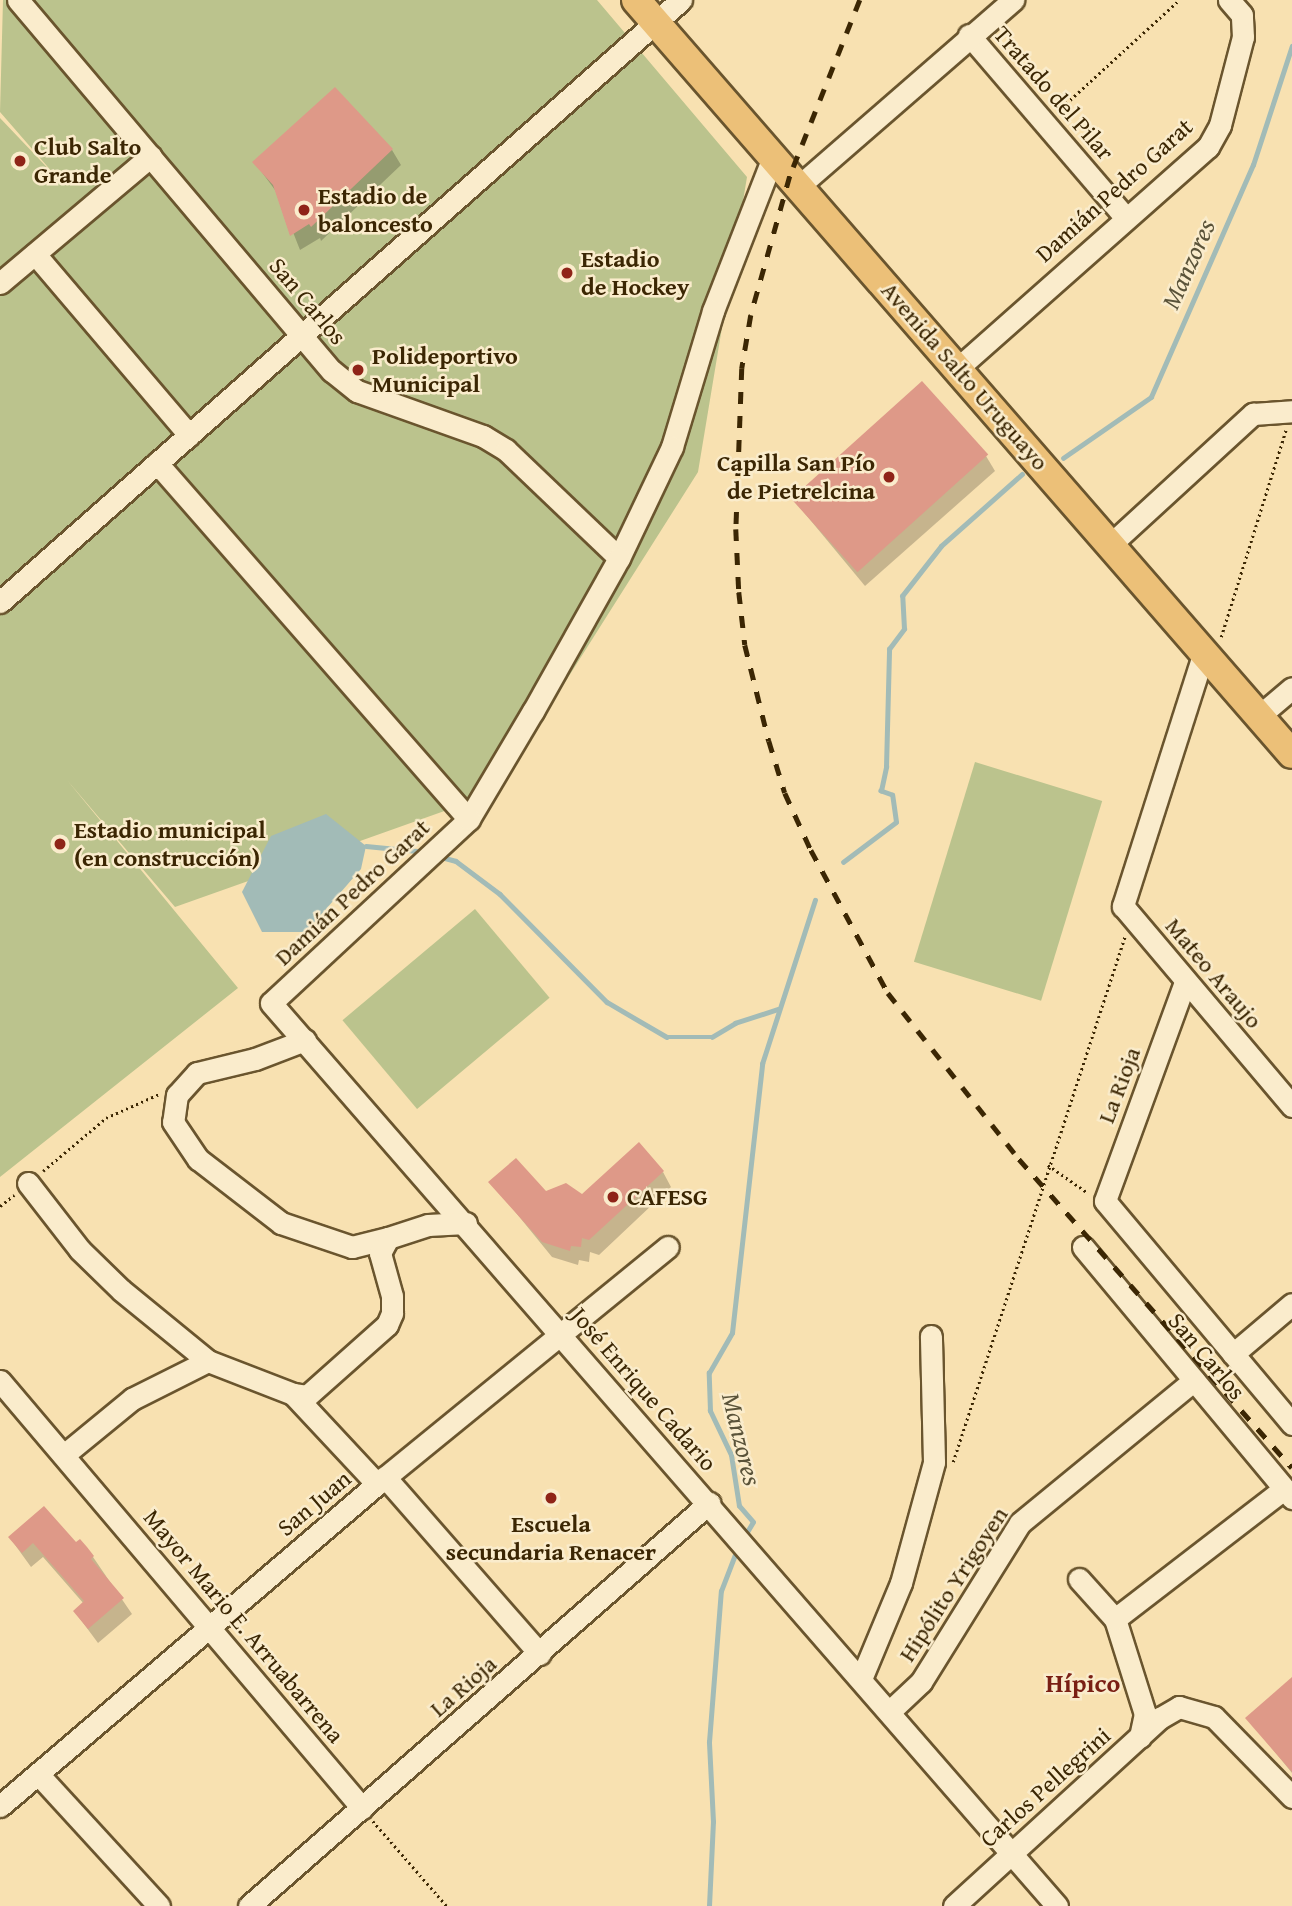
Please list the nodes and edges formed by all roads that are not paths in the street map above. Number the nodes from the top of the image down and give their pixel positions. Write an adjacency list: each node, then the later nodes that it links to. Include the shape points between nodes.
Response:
1 (18, 0): 8 (street, San Carlos)
2 (636, 0): 6 (main road, Avenida Salto Uruguayo)
3 (681, 0): 6 (street)
4 (1013, 0): 7 (street)
5 (1235, 7): 11 (street, Damián Pedro Garat, via 1243,37 1214,136 1208,147)
6 (656, 23): 9 (main road, Avenida Salto Uruguayo); 14 (street)
7 (969, 35): 10 (street); 11 (street, Tratado del Pilar)
8 (151, 156): 12 (street); 14 (street, San Carlos)
9 (773, 156): 10 (main road, Avenida Salto Uruguayo); 20 (street, Damián Pedro Garat, via 713,311 672,447)
10 (799, 186): 15 (main road, Avenida Salto Uruguayo)
11 (1125, 217): 15 (street, Damián Pedro Garat)
12 (35, 254): 13 (street); 17 (street)
13 (0, 283)
14 (303, 335): 17 (street); 20 (street, San Carlos, via 332,371 357,391 482,436 506,450)
15 (958, 368): 19 (main road, Avenida Salto Uruguayo)
16 (1292, 411): 19 (street, via 1253,414)
17 (189, 435): 18 (street)
18 (157, 463): 21 (street); 26 (street)
19 (1111, 544): 22 (main road, Avenida Salto Uruguayo)
20 (619, 558): 26 (street, Damián Pedro Garat)
21 (0, 602)
22 (1209, 657): 24 (main road, Avenida Salto Uruguayo); 27 (street, Mateo Araujo, via 1123,906)
23 (1292, 688): 24 (street)
24 (1259, 716): 25 (main road, Avenida Salto Uruguayo)
25 (1292, 754)
26 (469, 819): 28 (street, Damián Pedro Garat)
27 (1185, 982): 30 (street, Mateo Araujo); 32 (street, La Rioja, via 1105,1195)
28 (271, 1003): 29 (street, José Enrique Cadario)
29 (305, 1040): 33 (street, José Enrique Cadario); 34 (street, via 255,1059 197,1073 184,1084 173,1122 192,1150 281,1223 352,1247)
30 (1292, 1106)
31 (29, 1183): 41 (street, via 80,1250)
32 (1107, 1207): 40 (street, San Carlos)
33 (466, 1223): 34 (street, via 428,1225); 38 (street, José Enrique Cadario)
34 (388, 1238): 44 (street, via 380,1253 392,1296 387,1325 307,1396)
35 (668, 1247): 38 (street, San Juan)
36 (1083, 1247): 42 (street, San Carlos)
37 (1292, 1304): 40 (street)
38 (561, 1333): 47 (street, San Juan); 49 (street, José Enrique Cadario)
39 (931, 1336): 54 (street, via 934,1462 901,1583)
40 (1233, 1354): 45 (street, San Carlos)
41 (208, 1361): 44 (street); 46 (street, via 132,1399)
42 (1194, 1380): 48 (street, San Carlos); 55 (street, Hipólito Yrigoyen, via 1020,1523 921,1682)
43 (0, 1381): 46 (street, Mayor Mario E. Arruabarrena)
44 (293, 1394): 47 (street)
45 (1292, 1424)
46 (65, 1454): 52 (street, Mayor Mario E. Arruabarrena)
47 (381, 1481): 52 (street, San Juan); 53 (street)
48 (1288, 1493): 51 (street)
49 (709, 1503): 53 (street, La Rioja); 54 (street, José Enrique Cadario)
50 (1079, 1579): 51 (street)
51 (1115, 1619): 56 (street, Carlos Pellegrini, via 1145,1714)
52 (209, 1625): 57 (street, San Juan); 60 (street, Mayor Mario E. Arruabarrena)
53 (540, 1654): 60 (street, La Rioja)
54 (861, 1679): 55 (street, José Enrique Cadario)
55 (889, 1712): 61 (street, José Enrique Cadario)
56 (1140, 1737): 58 (street, via 1179,1707 1214,1717); 61 (street, Carlos Pellegrini)
57 (38, 1773): 59 (street, San Juan); 62 (street)
58 (1292, 1797)
59 (0, 1806)
60 (362, 1808): 63 (street, La Rioja)
61 (1010, 1852): 64 (street, Carlos Pellegrini); 65 (street, José Enrique Cadario)
62 (159, 1906)
63 (248, 1906)
64 (954, 1906)
65 (1057, 1906)

